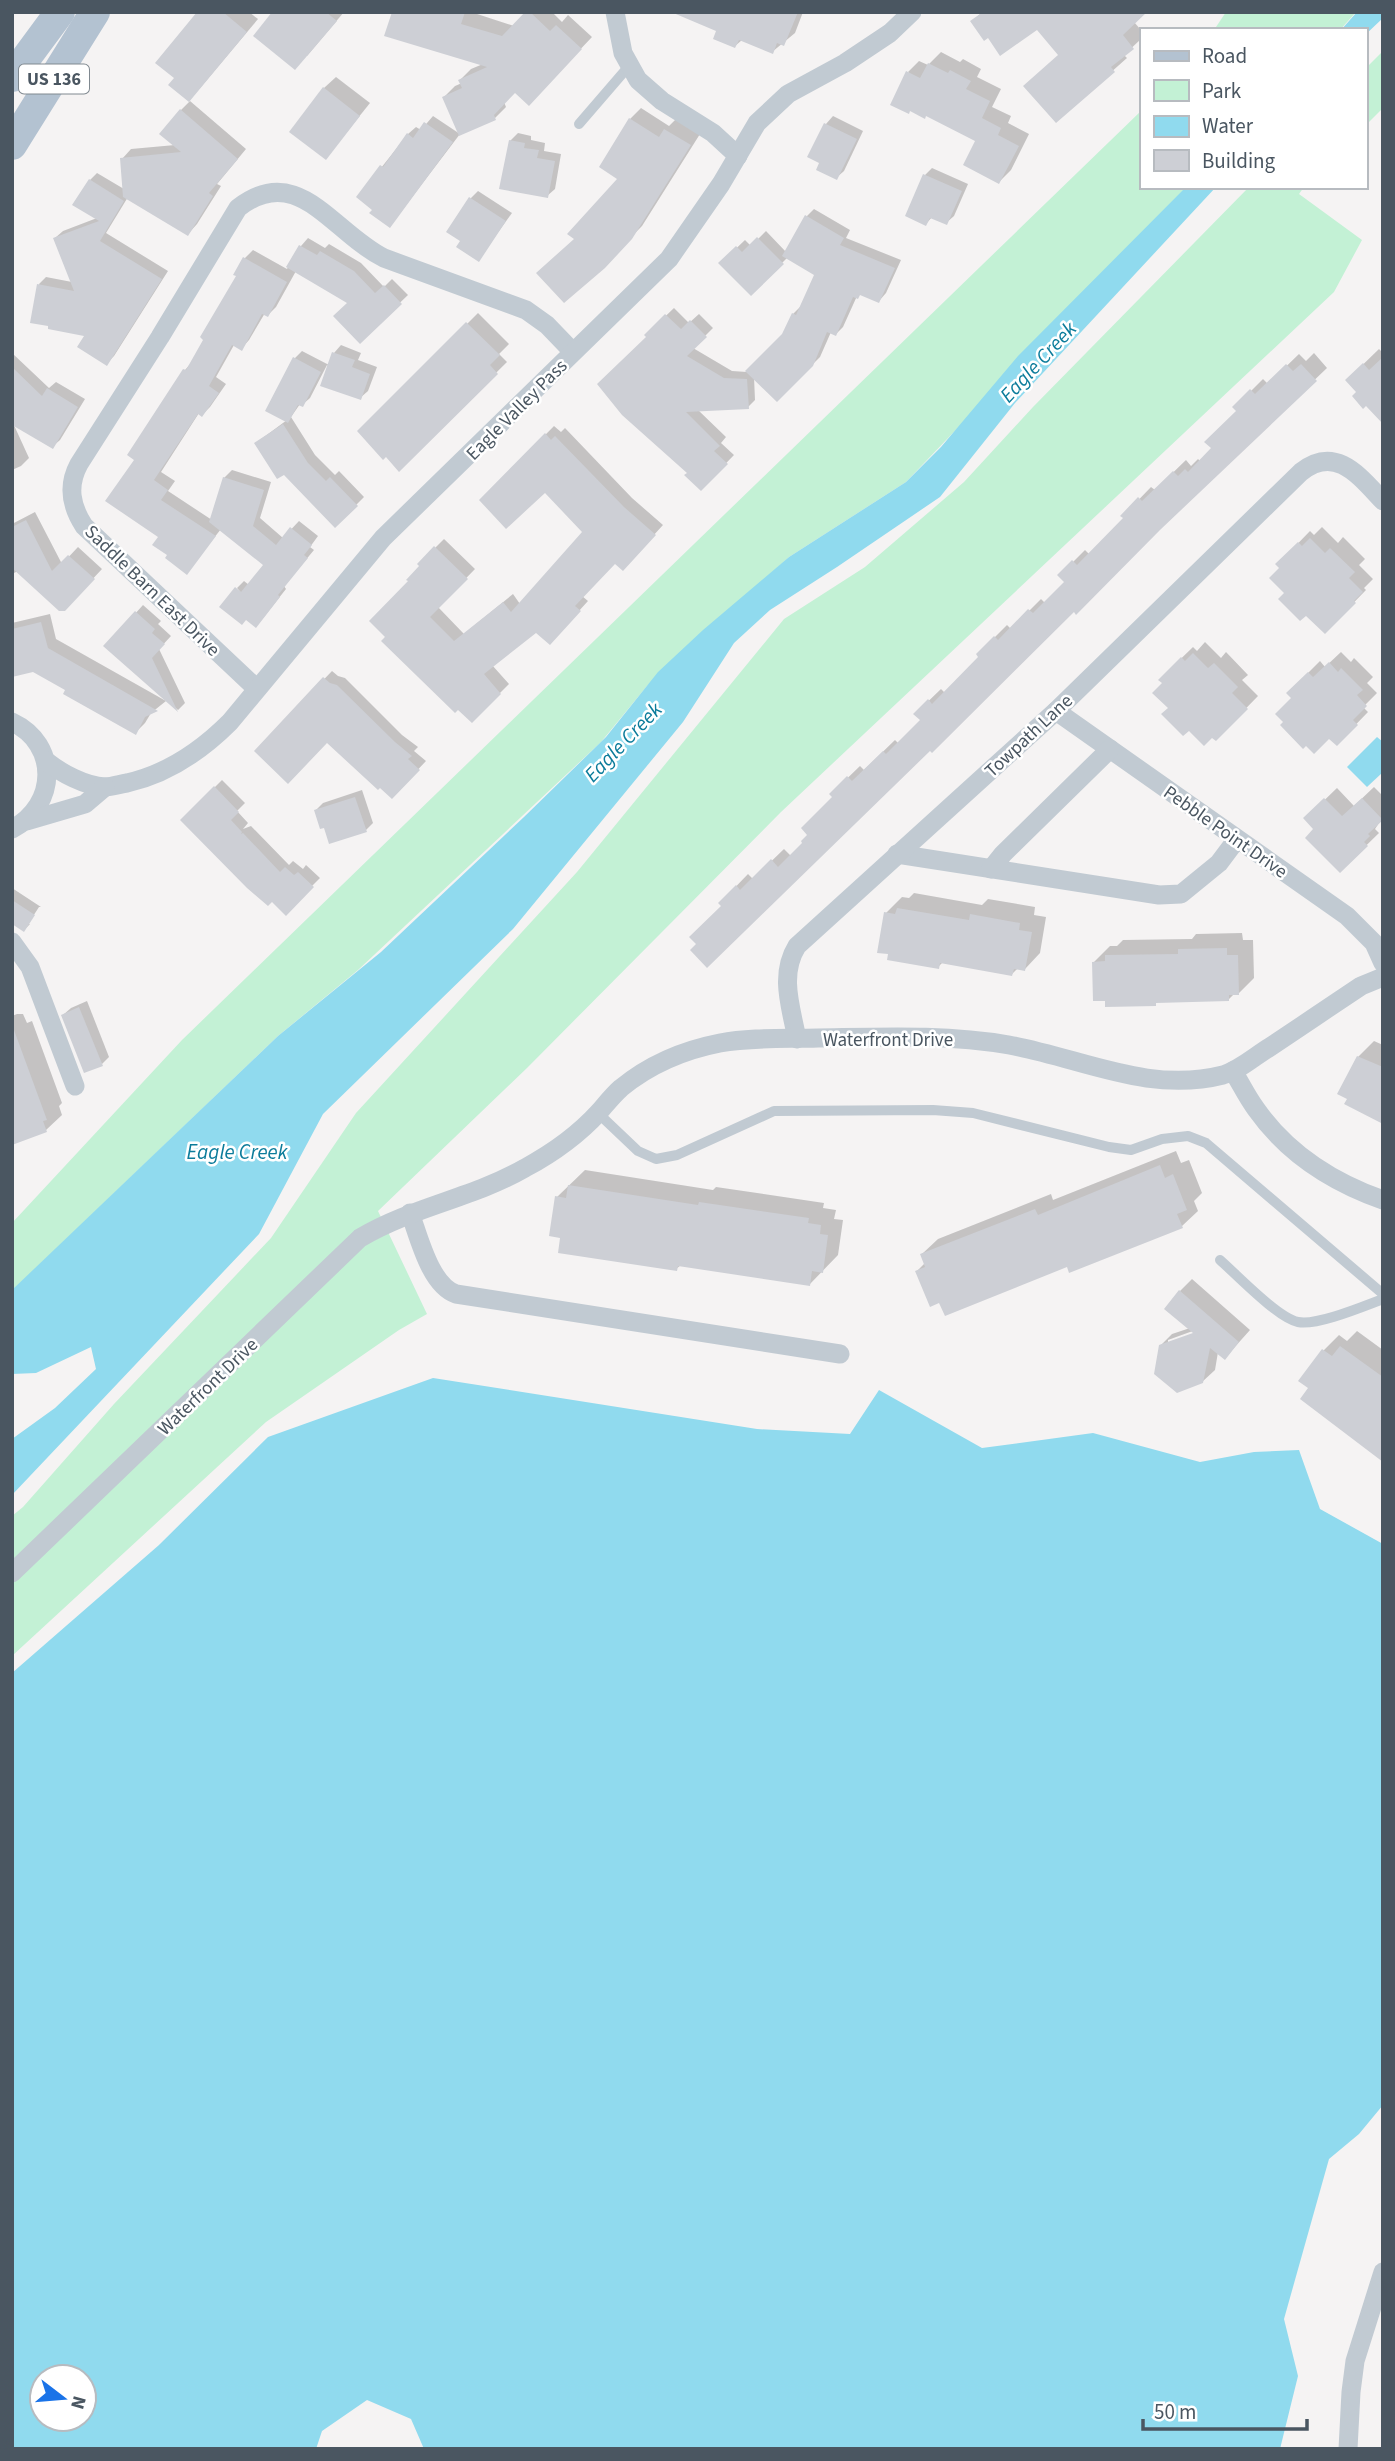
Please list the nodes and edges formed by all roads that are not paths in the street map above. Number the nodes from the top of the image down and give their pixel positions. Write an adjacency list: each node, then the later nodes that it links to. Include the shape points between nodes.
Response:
1 (60, 12): 6 (main road, US 136)
2 (95, 12): 8 (main road, US 136)
3 (615, 12): 5 (street)
4 (912, 12): 9 (street, Eagle Valley Pass, via 857,56 788,94 757,123)
5 (629, 66): 7 (lane); 9 (street, via 662,101 713,133)
6 (12, 77)
7 (579, 124)
8 (12, 145)
9 (737, 156): 10 (street, Eagle Valley Pass, via 670,259)
10 (573, 352): 12 (street, Eagle Valley Pass, via 366,557); 12 (street, Saddle Barn East Drive, via 532,313 384,258 297,195 272,191 254,196 238,208 71,483 74,509 84,526)
11 (1383, 501): 13 (street, Towpath Lane, via 1339,463 1313,464)
12 (257, 689): 17 (street, Eagle Valley Pass, via 230,722 191,755 145,778)
13 (1056, 711): 15 (street, Pebble Point Drive); 20 (street, Towpath Lane)
14 (12, 722): 16 (street, via 32,736)
15 (1110, 749): 19 (street, Pebble Point Drive); 21 (street)
16 (46, 761): 17 (street, via 64,773); 18 (street, Eagle Valley Pass, via 46,790 38,807)
17 (105, 787): 18 (street, Eagle Valley Pass, via 85,804)
18 (18, 825)
19 (1237, 839): 21 (street, via 1219,863 1181,894 1159,895); 23 (street, Pebble Point Drive, via 1356,923 1374,943)
20 (897, 854): 21 (street); 25 (street, Towpath Lane, via 794,951 787,967 787,990)
21 (991, 869)
22 (12, 942): 27 (street, via 30,967)
23 (1383, 963)
24 (1383, 977): 26 (street, Waterfront Drive, via 1361,986)
25 (797, 1039): 26 (street, Waterfront Drive, via 915,1036 977,1040 1150,1080 1193,1080); 28 (street, Waterfront Drive, via 740,1040 683,1054 645,1071)
26 (1233, 1071): 29 (street, via 1254,1107 1310,1164)
27 (75, 1086)
28 (598, 1113): 30 (street, Waterfront Drive, via 553,1151 508,1178); 32 (lane, via 638,1151 656,1160 774,1111 973,1113 1130,1150 1188,1136 1206,1143)
29 (1383, 1200)
30 (410, 1213): 34 (street, via 428,1262 448,1292); 35 (street, Waterfront Drive, via 360,1238)
31 (1220, 1261): 33 (lane, via 1283,1316 1299,1323 1340,1316)
32 (1383, 1293)
33 (1383, 1299)
34 (840, 1354)
35 (12, 1573)
36 (1383, 2272): 37 (street, via 1355,2361)
37 (1348, 2449)

